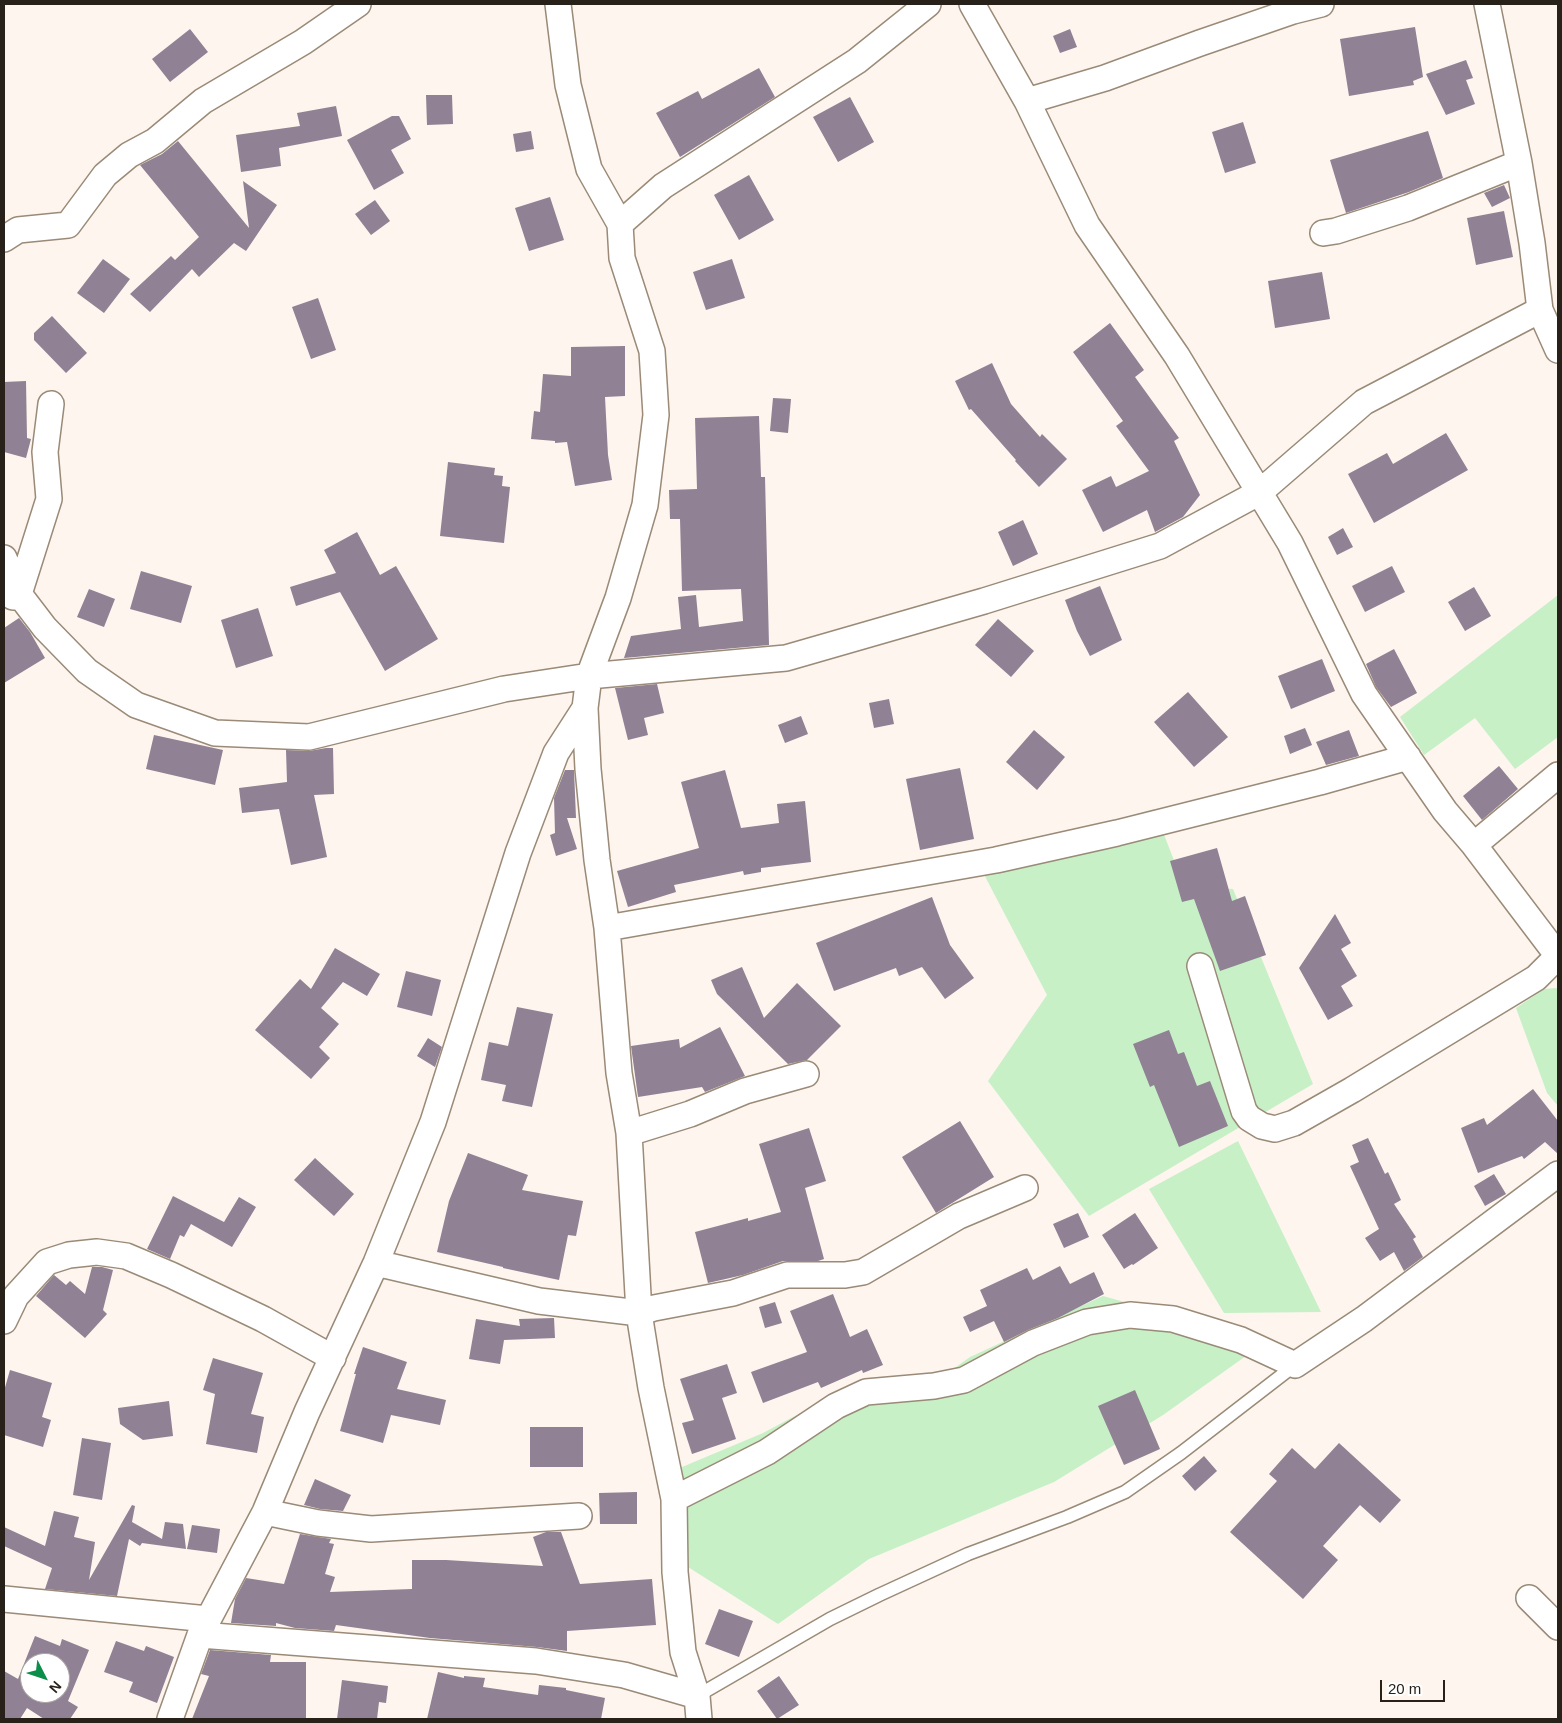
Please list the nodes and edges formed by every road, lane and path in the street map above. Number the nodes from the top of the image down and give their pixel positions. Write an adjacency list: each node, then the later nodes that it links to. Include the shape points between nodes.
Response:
1 (358, 4): 11 (street, via 296,46 203,101 155,141 129,155 105,176 68,225 18,230)
2 (558, 4): 9 (street, via 568,85 589,169)
3 (928, 4): 9 (street, via 857,61 663,186)
4 (972, 4): 7 (street)
5 (1321, 4): 7 (street, via 1105,78)
6 (1488, 4): 8 (street)
7 (1027, 101): 15 (street, via 1087,225 1177,356)
8 (1519, 163): 10 (street, via 1408,208); 12 (street)
9 (620, 224): 18 (street, via 622,258 652,351 656,414 645,505 618,598)
10 (1323, 233)
11 (4, 239)
12 (1540, 310): 13 (street); 15 (street, via 1364,402)
13 (1558, 350)
14 (51, 404): 17 (street, via 45,452 49,499)
15 (1260, 492): 18 (street, via 1160,546 786,658); 20 (street, via 1290,543 1364,694)
16 (4, 558): 17 (street)
17 (11, 598): 18 (street, via 87,671 136,704 215,733 309,737 504,689)
18 (589, 676): 19 (street)
19 (585, 708): 23 (street, via 590,788); 30 (street, via 556,753 518,853 433,1122)
20 (1408, 757): 22 (street, via 1445,811); 23 (street, via 1117,833 996,860)
21 (1558, 775): 22 (street)
22 (1474, 845): 24 (street)
23 (606, 928): 27 (street, via 619,1073)
24 (1558, 956): 25 (street, via 1536,978 1294,1123 1275,1128 1262,1126 1248,1118 1244,1111)
25 (1200, 966)
26 (806, 1074): 27 (street, via 745,1091 690,1114)
27 (629, 1133): 31 (street)
28 (1558, 1174): 34 (street, via 1364,1319)
29 (1025, 1188): 31 (street, via 959,1216 863,1272 787,1276)
30 (376, 1264): 31 (street, via 539,1301); 33 (street)
31 (639, 1313): 35 (street)
32 (4, 1321): 33 (street, via 16,1296 47,1262 69,1255 97,1252 126,1256 179,1278)
33 (333, 1358): 36 (street)
34 (1295, 1365): 35 (street, via 1241,1340 1173,1318 1130,1315 1087,1322 1034,1343 964,1380 866,1392 836,1406 767,1452); 42 (lane, via 1125,1492 968,1554 830,1619)
35 (674, 1499): 42 (street, via 675,1572 683,1652)
36 (265, 1512): 37 (street, via 371,1529); 40 (street)
37 (579, 1516)
38 (1529, 1598): 41 (street)
39 (4, 1599): 40 (street)
40 (204, 1627): 42 (street, via 536,1661 624,1675); 43 (street)
41 (1558, 1627)
42 (698, 1708)
43 (170, 1719)

